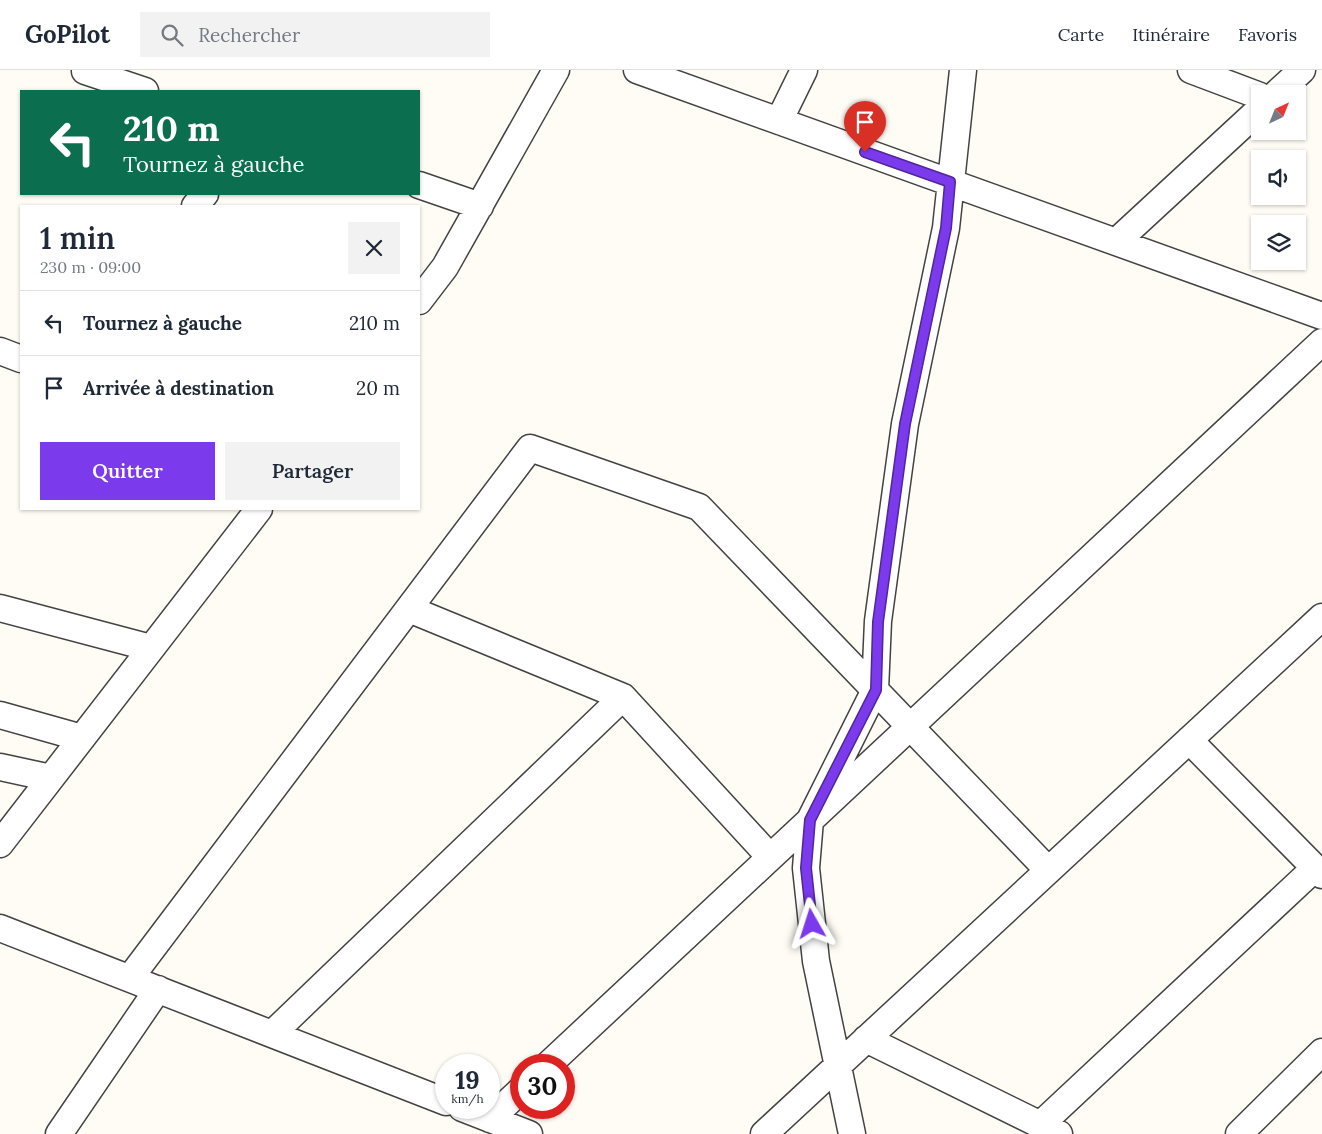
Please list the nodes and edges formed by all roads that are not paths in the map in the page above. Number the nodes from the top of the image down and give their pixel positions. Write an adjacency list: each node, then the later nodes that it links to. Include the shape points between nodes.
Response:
1 (86, 70): 9 (street)
2 (556, 70): 17 (street)
3 (637, 70): 12 (street)
4 (804, 70): 12 (street)
5 (963, 70): 13 (street)
6 (1191, 70): 10 (street)
7 (1302, 70): 8 (street)
8 (1286, 85)
9 (142, 90)
10 (1251, 93)
11 (1251, 117): 18 (street)
12 (779, 121): 13 (street)
13 (950, 182): 18 (street); 29 (street, via 946,228 905,424 878,622)
14 (420, 185): 17 (street)
15 (204, 195): 16 (street)
16 (196, 205)
17 (480, 206): 19 (street, via 445,267)
18 (1116, 242): 20 (street)
19 (420, 300)
20 (1322, 316)
21 (1322, 342): 32 (street)
22 (0, 352): 23 (street)
23 (20, 359)
24 (258, 510): 28 (street)
25 (0, 608): 28 (street)
26 (409, 608): 29 (street, via 530,448 699,507); 30 (street); 43 (street)
27 (1322, 617): 34 (street)
28 (151, 648): 33 (street)
29 (876, 690): 32 (street); 37 (street)
30 (623, 698): 39 (street); 45 (street)
31 (0, 714): 33 (street)
32 (910, 727): 37 (street); 40 (street)
33 (82, 738): 36 (street)
34 (1189, 740): 40 (street); 41 (street)
35 (0, 766): 36 (street)
36 (51, 778): 38 (street)
37 (810, 820): 39 (street); 49 (street, via 806,868 816,961)
38 (0, 844)
39 (770, 857): 48 (street)
40 (1048, 870): 46 (street)
41 (1318, 871): 54 (street)
42 (0, 928): 43 (street)
43 (130, 978): 44 (street)
44 (158, 990): 45 (street); 55 (street)
45 (272, 1034): 50 (street)
46 (866, 1039): 49 (street); 54 (street)
47 (1322, 1052): 59 (street)
48 (560, 1054)
49 (838, 1064): 57 (street); 58 (street)
50 (435, 1098)
51 (510, 1100): 52 (street)
52 (500, 1110)
53 (490, 1119): 56 (street)
54 (1050, 1129)
55 (64, 1132)
56 (529, 1134)
57 (764, 1134)
58 (852, 1134)
59 (1239, 1134)

